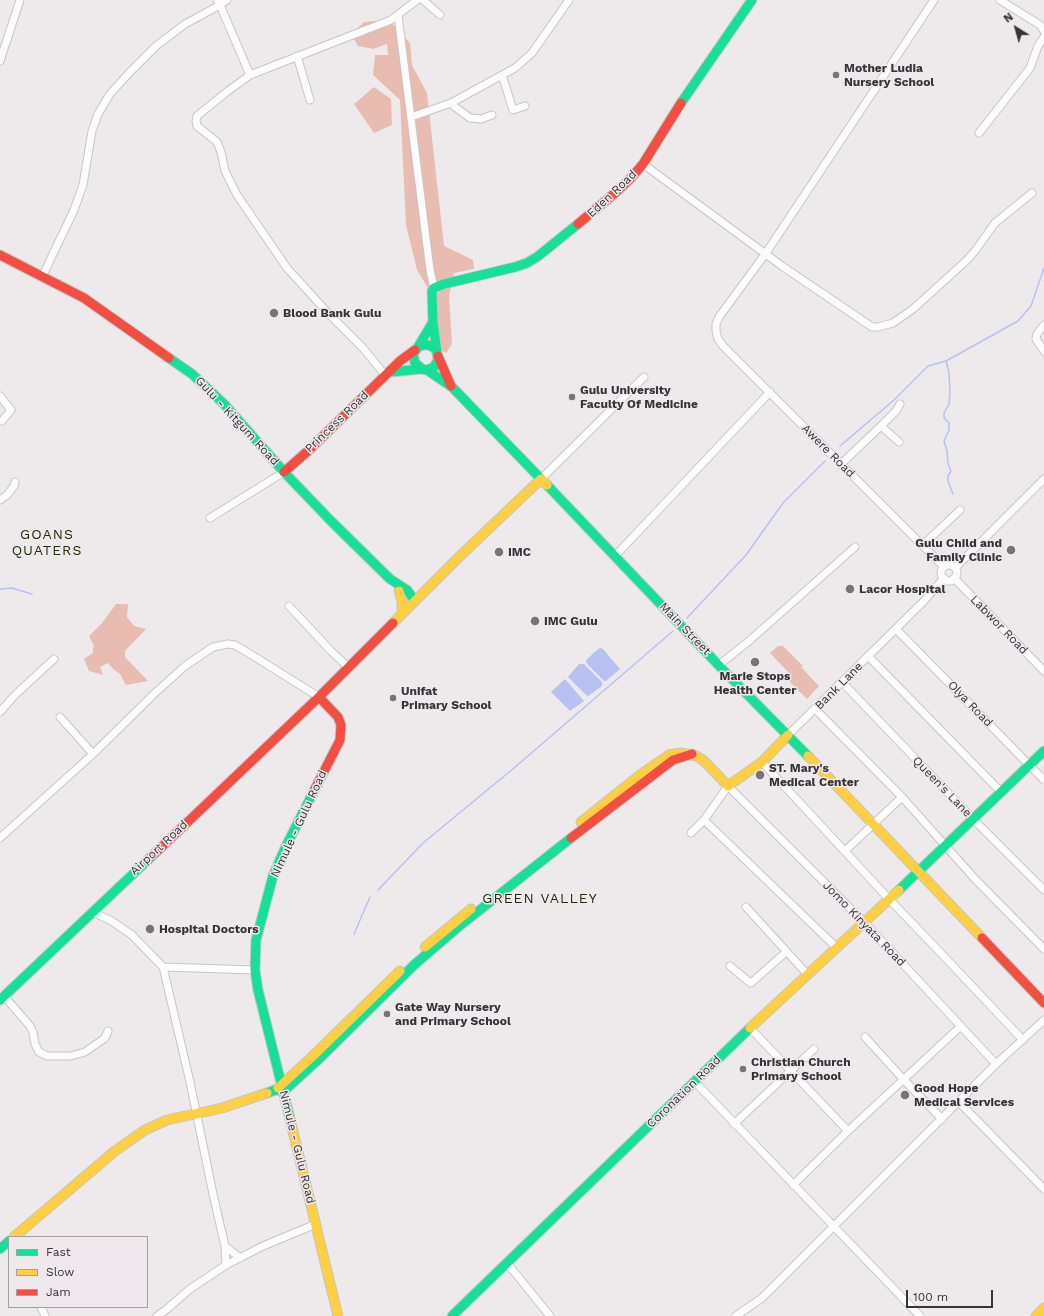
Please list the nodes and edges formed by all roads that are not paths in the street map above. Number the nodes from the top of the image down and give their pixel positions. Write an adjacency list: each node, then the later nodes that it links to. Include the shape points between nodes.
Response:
1 (20, 0): 15 (street)
2 (226, 0): 9 (street)
3 (417, 0): 10 (street)
4 (423, 0): 11 (street)
5 (569, 0): 17 (street, via 532,53 515,68)
6 (752, 0): 24 (main road, Eden Road, via 689,90)
7 (934, 0): 26 (street)
8 (1000, 0): 12 (street, via 1040,25)
9 (219, 2): 16 (street); 28 (street, via 156,46 110,94 98,114 92,131 83,185 74,210)
10 (398, 15): 14 (street); 22 (street)
11 (440, 15)
12 (1044, 31)
13 (1044, 37): 23 (street, via 1030,68)
14 (297, 56): 16 (street); 18 (street)
15 (0, 61)
16 (250, 75): 36 (street, via 197,116 197,126 217,142 225,171 238,195 287,268)
17 (502, 75): 19 (street); 20 (street, via 513,110)
18 (310, 100)
19 (451, 103): 21 (street, via 470,118 481,119); 22 (street)
20 (525, 106)
21 (492, 115)
22 (411, 116): 29 (street)
23 (979, 133)
24 (643, 164): 26 (street); 29 (main road, Eden Road, via 588,217 532,260 515,267)
25 (1032, 193): 26 (street, via 995,223 975,251 932,294 913,310 885,326 872,327)
26 (766, 253): 39 (street, Awere Road, via 718,317 716,331 723,346)
27 (0, 255): 28 (main road, Gulu - Kitgum Road)
28 (42, 277): 46 (main road, Gulu - Kitgum Road, via 84,298 192,374 224,404)
29 (434, 288): 30 (main road)
30 (434, 322): 32 (main road); 34 (main road)
31 (1044, 325): 33 (street, via 1036,339)
32 (417, 349): 34 (main road, via 428,345); 35 (main road, via 413,359 418,367); 36 (main road, Princess Road)
33 (1044, 351)
34 (437, 353): 35 (main road, via 438,360 434,367); 38 (main road)
35 (424, 369): 36 (main road); 38 (main road)
36 (388, 373): 46 (main road, Princess Road)
37 (644, 376): 47 (street)
38 (452, 387): 47 (main road, Main Street)
39 (770, 392): 45 (street, Awere Road); 55 (street)
40 (0, 396): 42 (street, via 11,410)
41 (900, 404): 43 (street)
42 (2, 421)
43 (882, 426): 44 (street); 45 (street)
44 (899, 442)
45 (841, 464): 53 (street, Awere Road)
46 (284, 472): 52 (street); 60 (main road, Gulu - Kitgum Road)
47 (541, 479): 55 (main road, Main Street); 61 (main road)
48 (1044, 479): 57 (street)
49 (15, 482): 50 (street, via 7,495)
50 (0, 500)
51 (960, 510): 53 (street)
52 (210, 518)
53 (923, 545): 56 (street, Awere Road)
54 (855, 547): 68 (street)
55 (615, 556): 68 (main road, Main Street)
56 (944, 567): 57 (street, via 951,565); 58 (street)
57 (955, 568): 59 (street, via 957,574)
58 (944, 578): 59 (street); 65 (street, Bank Lane)
59 (954, 578): 70 (street, Labwor Road)
60 (403, 590): 61 (main road); 62 (main road, Gulu - Kitgum Road); 64 (main road)
61 (424, 592): 62 (main road)
62 (414, 602): 64 (main road)
63 (289, 606): 69 (street)
64 (402, 614): 69 (main road)
65 (896, 629): 66 (street, Bank Lane); 80 (street, Olya Road)
66 (868, 656): 71 (street, Bank Lane); 83 (street)
67 (54, 659): 74 (street)
68 (719, 665): 76 (main road, Main Street)
69 (348, 667): 72 (main road)
70 (1044, 671)
71 (842, 682): 73 (street, Bank Lane); 85 (street, Queen's Lane)
72 (319, 697): 78 (street, via 235,645 220,645 185,666); 96 (main road, Airport Road); 103 (main road, Nimule - Gulu Road, via 338,717 341,725 340,740 273,876 258,934)
73 (815, 709): 76 (street, Bank Lane); 84 (street)
74 (0, 712)
75 (60, 717): 78 (street)
76 (788, 735): 79 (main road, Bank Lane); 87 (main road, Main Street)
77 (1044, 751): 80 (main road, Coronation Road)
78 (93, 754): 89 (street)
79 (762, 762): 82 (main road, Bank Lane); 91 (street)
80 (1029, 765): 81 (street, Olya Road); 83 (main road, Coronation Road)
81 (1044, 780)
82 (728, 786): 86 (street); 97 (street, Jomo Kinyata Road); 118 (main road, via 704,761 692,754 673,760 486,901 414,965 318,1060)
83 (1001, 792): 85 (main road, Coronation Road)
84 (902, 797): 87 (street); 90 (street)
85 (973, 819): 90 (main road, Coronation Road); 93 (street, Queen's Lane)
86 (704, 820): 88 (street); 98 (street)
87 (873, 824): 91 (street); 92 (main road, Main Street)
88 (691, 833)
89 (0, 838)
90 (946, 846): 92 (main road, Coronation Road); 99 (street, via 975,880)
91 (845, 851): 94 (street)
92 (918, 871): 94 (main road, Coronation Road); 106 (main road, Main Street)
93 (1044, 890)
94 (889, 899): 97 (main road, Coronation Road); 112 (street)
95 (746, 907): 100 (street)
96 (92, 912): 102 (street, via 110,920 132,935); 105 (main road, Airport Road)
97 (864, 922): 98 (main road, Coronation Road); 108 (street, Jomo Kinyata Road)
98 (837, 948): 104 (main road, Coronation Road)
99 (1044, 949)
100 (786, 952): 101 (street, via 751,982); 104 (street)
101 (730, 966)
102 (163, 967): 103 (street); 120 (street)
103 (255, 970): 118 (main road, Nimule - Gulu Road)
104 (808, 975): 109 (main road, Coronation Road)
105 (2, 998): 110 (street, via 30,1026 39,1052 47,1056 71,1056 85,1052 105,1038)
106 (1044, 1002)
107 (1044, 1020): 112 (street)
108 (961, 1026): 114 (street, Jomo Kinyata Road); 116 (street)
109 (750, 1028): 115 (street); 117 (main road, Coronation Road)
110 (108, 1031)
111 (865, 1037): 116 (street)
112 (1023, 1040): 114 (street)
113 (814, 1049): 115 (street)
114 (996, 1064): 119 (street)
115 (790, 1071): 122 (street); 123 (street)
116 (904, 1080): 121 (street); 123 (street)
117 (695, 1082): 122 (street); 133 (main road, Coronation Road)
118 (280, 1088): 120 (main road); 126 (main road, Nimule - Gulu Road)
119 (959, 1102): 121 (street); 125 (street)
120 (196, 1114): 128 (main road, via 159,1123 128,1141); 130 (street)
121 (942, 1119): 127 (street)
122 (734, 1124): 124 (street)
123 (848, 1131): 124 (street)
124 (793, 1185): 127 (street)
125 (1044, 1189)
126 (316, 1224): 132 (street); 137 (main road, Nimule - Gulu Road)
127 (835, 1226): 140 (street, via 762,1298); 141 (street)
128 (15, 1236)
129 (8, 1242): 131 (main road)
130 (225, 1246): 132 (street); 134 (street)
131 (0, 1249)
132 (240, 1258): 134 (street)
133 (507, 1263): 138 (main road, Coronation Road); 139 (street)
134 (226, 1265): 136 (street, via 190,1289)
135 (1044, 1308): 142 (main road)
136 (157, 1316)
137 (338, 1316)
138 (452, 1316)
139 (550, 1316)
140 (736, 1316)
141 (920, 1316)
142 (1036, 1316)

